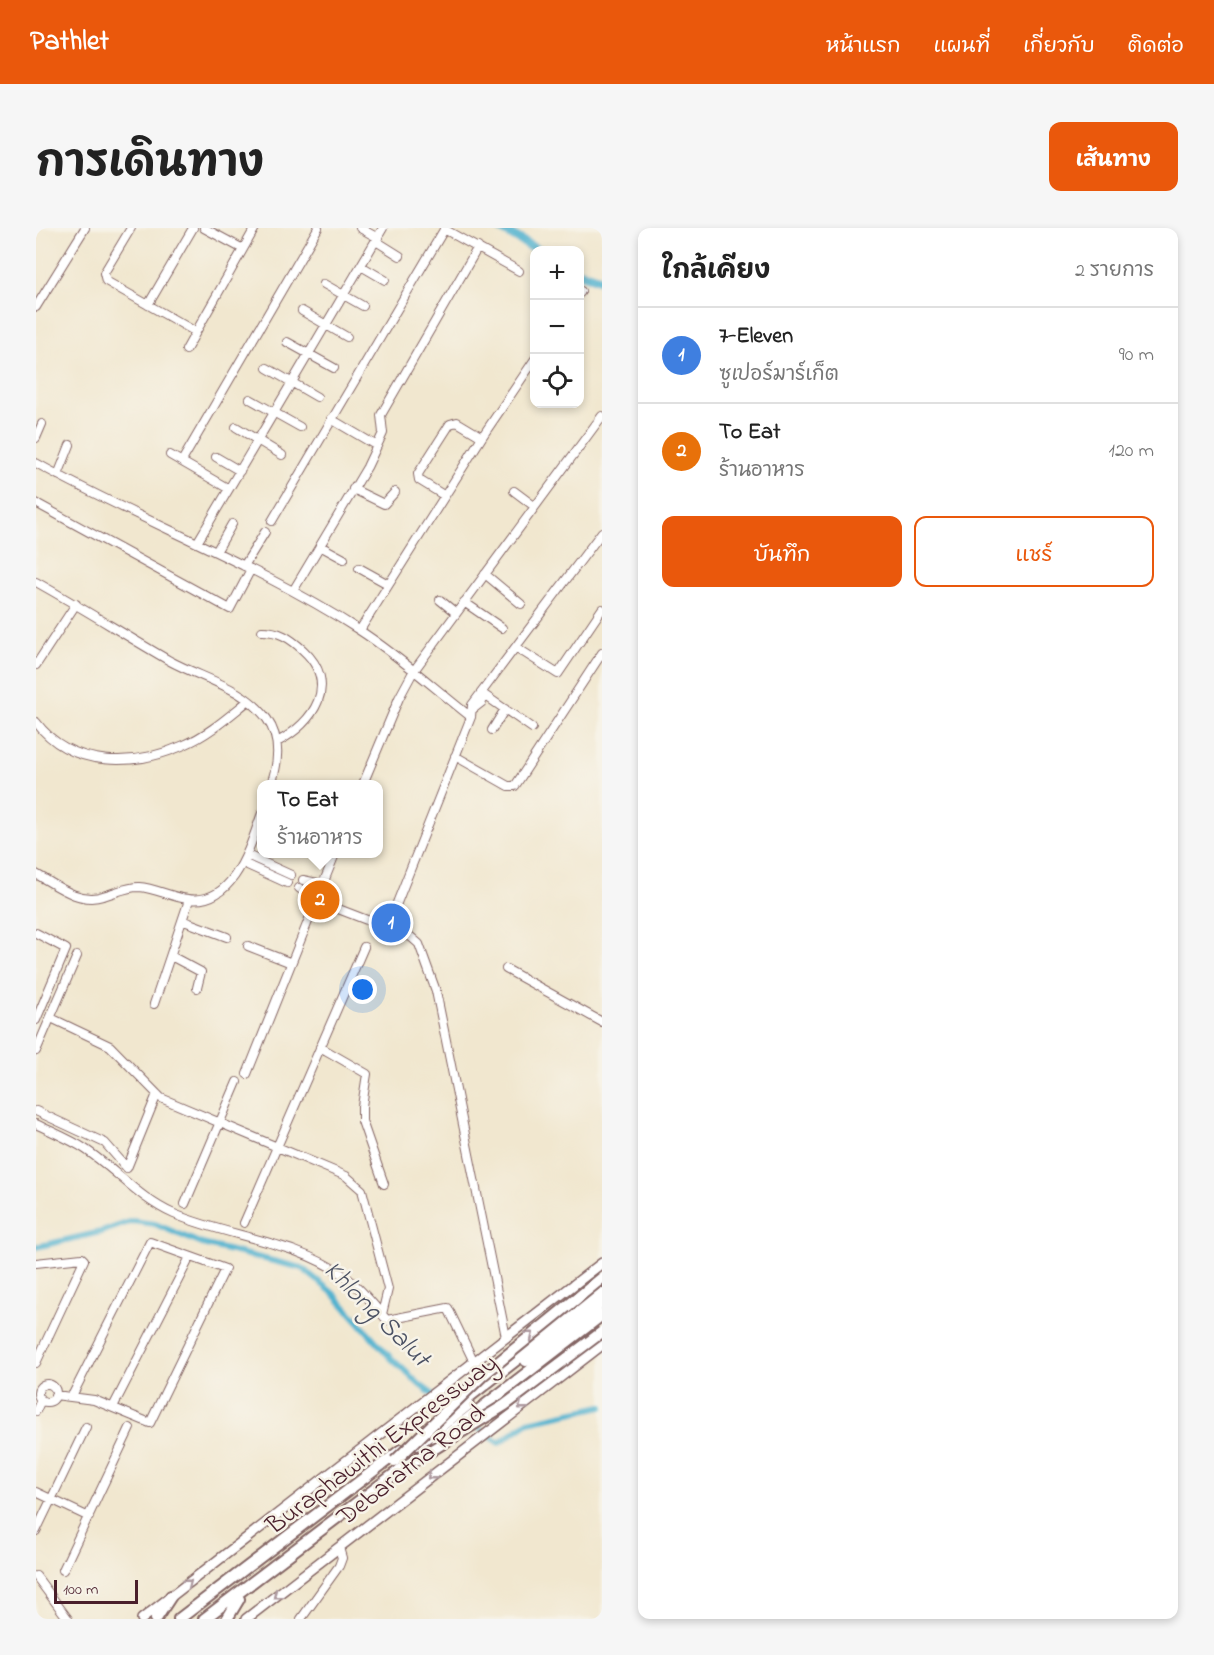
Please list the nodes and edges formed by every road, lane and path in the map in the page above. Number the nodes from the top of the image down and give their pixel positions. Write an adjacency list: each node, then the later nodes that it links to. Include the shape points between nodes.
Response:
1 (85, 228): 21 (street)
2 (131, 228): 19 (street, via 104,278)
3 (193, 228): 19 (street)
4 (204, 228): 12 (street)
5 (255, 228): 12 (street)
6 (318, 228): 49 (street)
7 (360, 228): 10 (street)
8 (383, 228): 10 (street)
9 (444, 229): 11 (street); 37 (street)
10 (377, 240): 13 (street); 14 (street)
11 (478, 247): 15 (street); 45 (street, via 381,415 384,430)
12 (243, 249): 24 (street)
13 (400, 256)
14 (361, 266): 16 (street); 18 (street)
15 (519, 271)
16 (385, 280)
17 (324, 284): 18 (street)
18 (343, 296): 20 (street); 23 (street)
19 (148, 305): 24 (street)
20 (363, 306)
21 (36, 308)
22 (302, 311): 23 (street)
23 (327, 324): 25 (street); 28 (street)
24 (196, 332): 27 (street)
25 (347, 337)
26 (287, 342): 28 (street)
27 (186, 350)
28 (309, 354): 31 (street); 32 (street)
29 (530, 365): 41 (street)
30 (267, 368): 32 (street)
31 (334, 368)
32 (292, 383): 33 (street); 35 (street)
33 (316, 398)
34 (250, 399): 35 (street)
35 (274, 413): 40 (street); 43 (street)
36 (602, 416): 59 (street)
37 (331, 419): 45 (street); 60 (street)
38 (42, 424): 42 (street)
39 (236, 427): 43 (street)
40 (300, 427)
41 (482, 437): 57 (street); 57 (street, via 454,422 418,474 419,480)
42 (36, 438)
43 (258, 440): 47 (street); 51 (street)
44 (70, 445): 52 (street)
45 (377, 446): 54 (street)
46 (170, 455): 49 (street)
47 (282, 455)
48 (216, 457): 51 (street)
49 (182, 461): 53 (street)
50 (36, 463): 52 (street)
51 (240, 471): 53 (street)
52 (58, 475): 64 (street)
53 (229, 489): 64 (street)
54 (353, 489): 56 (street, via 384,504); 65 (street)
55 (514, 491): 59 (street)
56 (395, 492)
57 (444, 496): 72 (street)
58 (36, 503): 68 (street, via 230,609)
59 (534, 506): 70 (street)
60 (272, 521)
61 (232, 524): 66 (street)
62 (265, 532): 68 (street)
63 (602, 532): 83 (street)
64 (197, 543): 66 (street)
65 (320, 546): 67 (street); 73 (street)
66 (216, 552): 68 (street)
67 (344, 559)
68 (248, 568): 73 (street)
69 (359, 568): 72 (street)
70 (485, 574): 75 (street); 77 (street)
71 (36, 582): 76 (street)
72 (388, 584): 81 (street)
73 (292, 591): 81 (street)
74 (440, 600): 79 (street)
75 (464, 602): 79 (street); 80 (street)
76 (76, 604): 85 (street); 88 (street, via 172,662 230,688)
77 (522, 604)
78 (602, 609): 83 (street, via 558,674)
79 (456, 613): 86 (street)
80 (502, 628)
81 (360, 630): 86 (street)
82 (262, 631): 94 (street, via 275,631 297,644 314,661 322,680 318,699 305,724)
83 (517, 648): 87 (street)
84 (602, 652): 95 (street, via 515,786 508,786)
85 (36, 664)
86 (413, 672): 90 (street); 97 (street)
87 (483, 694): 89 (street); 90 (street, via 476,699)
88 (248, 701): 91 (street, via 185,745 139,760 82,755 61,746); 94 (street, via 267,720)
89 (505, 709): 92 (street); 93 (street)
90 (472, 713): 95 (street)
91 (36, 722)
92 (532, 728)
93 (492, 730)
94 (277, 742): 96 (street)
95 (455, 756): 109 (street)
96 (272, 780)
97 (365, 780)
98 (257, 824): 100 (street)
99 (333, 858): 104 (street)
100 (245, 859): 102 (street); 106 (street, via 219,892)
101 (36, 874): 106 (street, via 73,895 88,898 141,887)
102 (289, 879)
103 (303, 880): 104 (street)
104 (322, 884): 107 (street)
105 (299, 888): 107 (street)
106 (189, 900): 108 (street)
107 (315, 900): 109 (street); 116 (street)
108 (184, 921): 111 (street); 115 (street)
109 (387, 928): 145 (street, via 416,939 436,991)
110 (36, 933): 121 (street, via 66,949)
111 (227, 937)
112 (248, 946): 116 (street)
113 (364, 947): 123 (street)
114 (77, 956): 120 (street)
115 (171, 956): 118 (street, via 201,972); 119 (street)
116 (289, 962): 125 (street)
117 (506, 969): 122 (street)
118 (197, 988)
119 (153, 1004)
120 (51, 1018): 124 (street); 127 (street, via 110,1046)
121 (36, 1020)
122 (602, 1022)
123 (320, 1047): 131 (street); 132 (street, via 367,1074 362,1121)
124 (36, 1051)
125 (247, 1074)
126 (237, 1082): 129 (street)
127 (157, 1094): 128 (street, via 127,1168 105,1143); 129 (street)
128 (36, 1111)
129 (220, 1123): 131 (street); 133 (street)
130 (36, 1124): 141 (street, via 85,1149 122,1181 172,1213 225,1232 292,1248 319,1260 348,1278)
131 (277, 1147): 134 (street); 141 (street, via 346,1176 362,1190 388,1289)
132 (384, 1184)
133 (185, 1204)
134 (244, 1224)
135 (190, 1257): 151 (street, via 153,1241 148,1244); 153 (street); 153 (street, via 223,1266 226,1272 153,1421 147,1423)
136 (36, 1263): 148 (street, via 84,1260)
137 (602, 1263): 145 (main road, Debaratna Road)
138 (602, 1278): 157 (highway, one-way to 138, bridge, via 484,1374)
139 (602, 1293): 170 (highway, Debaratna Road)
140 (602, 1303): 157 (highway, Buraphawithi Expressway, bridge)
141 (382, 1314): 147 (street, via 387,1320 448,1308)
142 (602, 1316): 157 (highway, Buraphawithi Expressway, bridge)
143 (602, 1323): 166 (highway, Debaratna Road)
144 (602, 1332): 157 (highway, bridge, via 505,1406)
145 (506, 1337): 147 (main road, Debaratna Road)
146 (602, 1345): 162 (main road, Debaratna Road, one-way to 162)
147 (474, 1362): 165 (main road, Debaratna Road, one-way to 147)
148 (36, 1364)
149 (38, 1388): 150 (street, via 51,1384); 152 (street)
150 (55, 1395): 151 (street); 152 (street, via 50,1401)
151 (72, 1396): 153 (street)
152 (41, 1400): 154 (street)
153 (113, 1407)
154 (36, 1411)
155 (86, 1427): 159 (street)
156 (130, 1428): 160 (street)
157 (398, 1465): 171 (highway, Buraphawithi Expressway); 172 (highway, Buraphawithi Expressway)
158 (36, 1492): 159 (street)
159 (51, 1500): 160 (street); 161 (street)
160 (89, 1516): 163 (street)
161 (36, 1531)
162 (339, 1548): 175 (main road, Debaratna Road, one-way to 175); 176 (street, via 339,1566)
163 (63, 1570)
164 (36, 1576): 167 (street)
165 (171, 1596): 168 (main road, Debaratna Road); 169 (highway)
166 (239, 1599): 173 (highway, Debaratna Road); 174 (highway)
167 (68, 1619)
168 (142, 1619)
169 (156, 1619)
170 (179, 1619)
171 (188, 1619)
172 (204, 1619)
173 (212, 1619)
174 (227, 1619)
175 (246, 1619)
176 (301, 1619)

